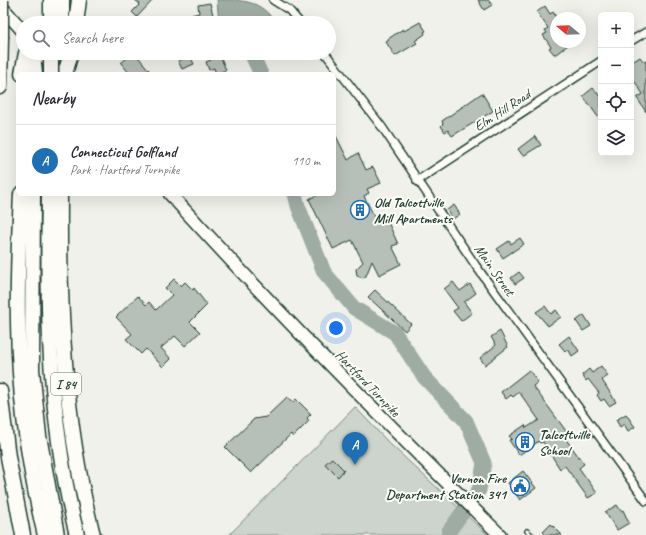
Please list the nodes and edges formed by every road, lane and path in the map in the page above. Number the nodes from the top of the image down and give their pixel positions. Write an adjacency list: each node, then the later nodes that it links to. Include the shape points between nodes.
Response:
1 (1, 0): 14 (highway, bridge)
2 (52, 0): 7 (highway)
3 (62, 0): 8 (highway)
4 (79, 0): 9 (highway)
5 (273, 0): 10 (street)
6 (0, 5): 11 (main road)
7 (51, 16)
8 (62, 16)
9 (77, 16)
10 (294, 16)
11 (16, 24)
12 (646, 32): 13 (street)
13 (634, 39)
14 (0, 42): 29 (highway)
15 (25, 60): 23 (highway)
16 (33, 60): 24 (highway)
17 (48, 60): 26 (main road)
18 (51, 60): 25 (highway, bridge)
19 (62, 60): 27 (highway)
20 (69, 60): 28 (highway)
21 (330, 60): 30 (street, Main Street, via 382,127)
22 (598, 63): 30 (street, Elm Hill Road)
23 (22, 72)
24 (34, 72)
25 (51, 72)
26 (59, 72)
27 (61, 72)
28 (66, 72)
29 (0, 87)
30 (417, 181): 37 (street, Main Street)
31 (20, 196): 40 (highway, via 20,373 29,449)
32 (33, 196): 41 (highway, via 32,370 39,436)
33 (49, 196): 42 (highway, via 47,291 51,384 65,482)
34 (60, 196): 43 (highway, I 84, via 60,300 66,384 75,452)
35 (172, 196): 44 (main road, Hartford Turnpike, via 353,390)
36 (0, 391): 39 (highway, via 8,457)
37 (646, 501)
38 (527, 531): 45 (lane)
39 (23, 535)
40 (45, 535)
41 (57, 535)
42 (76, 535)
43 (93, 535)
44 (500, 535)
45 (532, 535)

